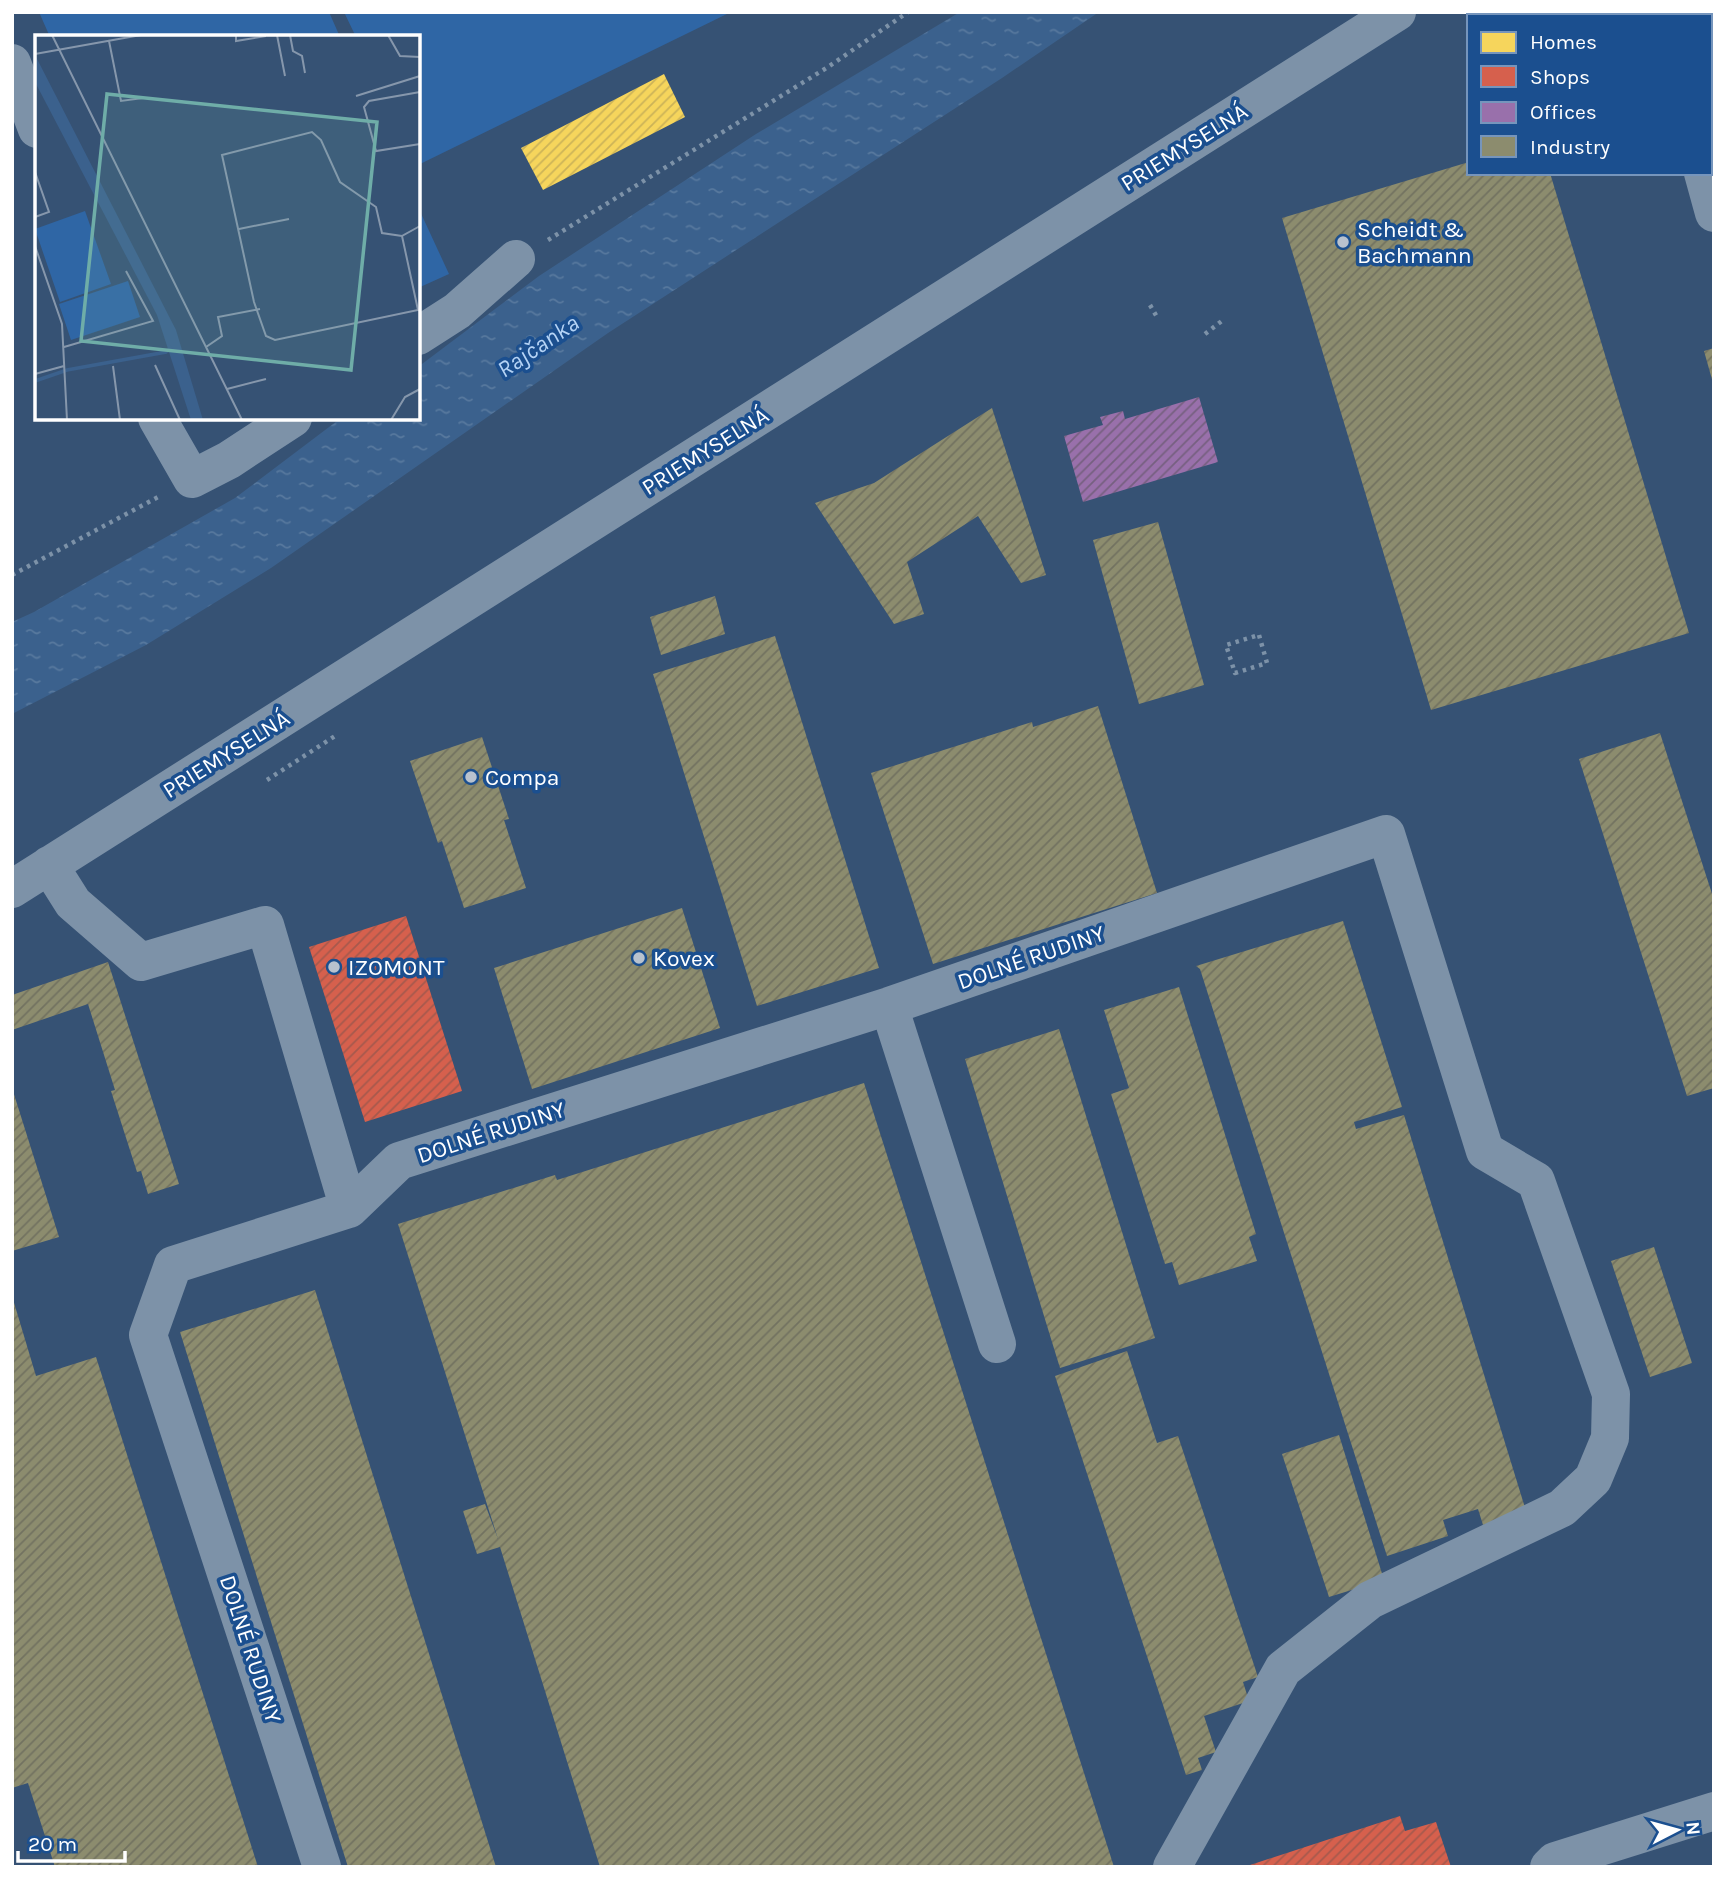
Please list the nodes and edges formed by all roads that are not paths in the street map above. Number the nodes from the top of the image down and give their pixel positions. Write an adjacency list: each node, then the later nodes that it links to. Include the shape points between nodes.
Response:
1 (1397, 12): 10 (street, PRIEMYSELNÁ)
2 (12, 63): 3 (street)
3 (35, 124)
4 (1704, 175): 5 (street)
5 (1714, 213)
6 (516, 260): 7 (street, via 457,311)
7 (420, 335)
8 (158, 420): 9 (street, via 192,479)
9 (290, 420)
10 (49, 865): 11 (street, PRIEMYSELNÁ); 13 (street, via 73,904 141,962 265,925)
11 (12, 889)
12 (889, 1006): 13 (street, DOLNÉ RUDINY, via 399,1161); 14 (street); 17 (street, DOLNÉ RUDINY, via 1386,834 1485,1151 1536,1181 1611,1394 1610,1437 1593,1479 1562,1508 1370,1600 1283,1669)
13 (349, 1209): 16 (street, DOLNÉ RUDINY, via 173,1265 148,1335)
14 (997, 1345)
15 (1714, 1811): 18 (street, via 1555,1861)
16 (322, 1867)
17 (1172, 1867)
18 (1549, 1867)

